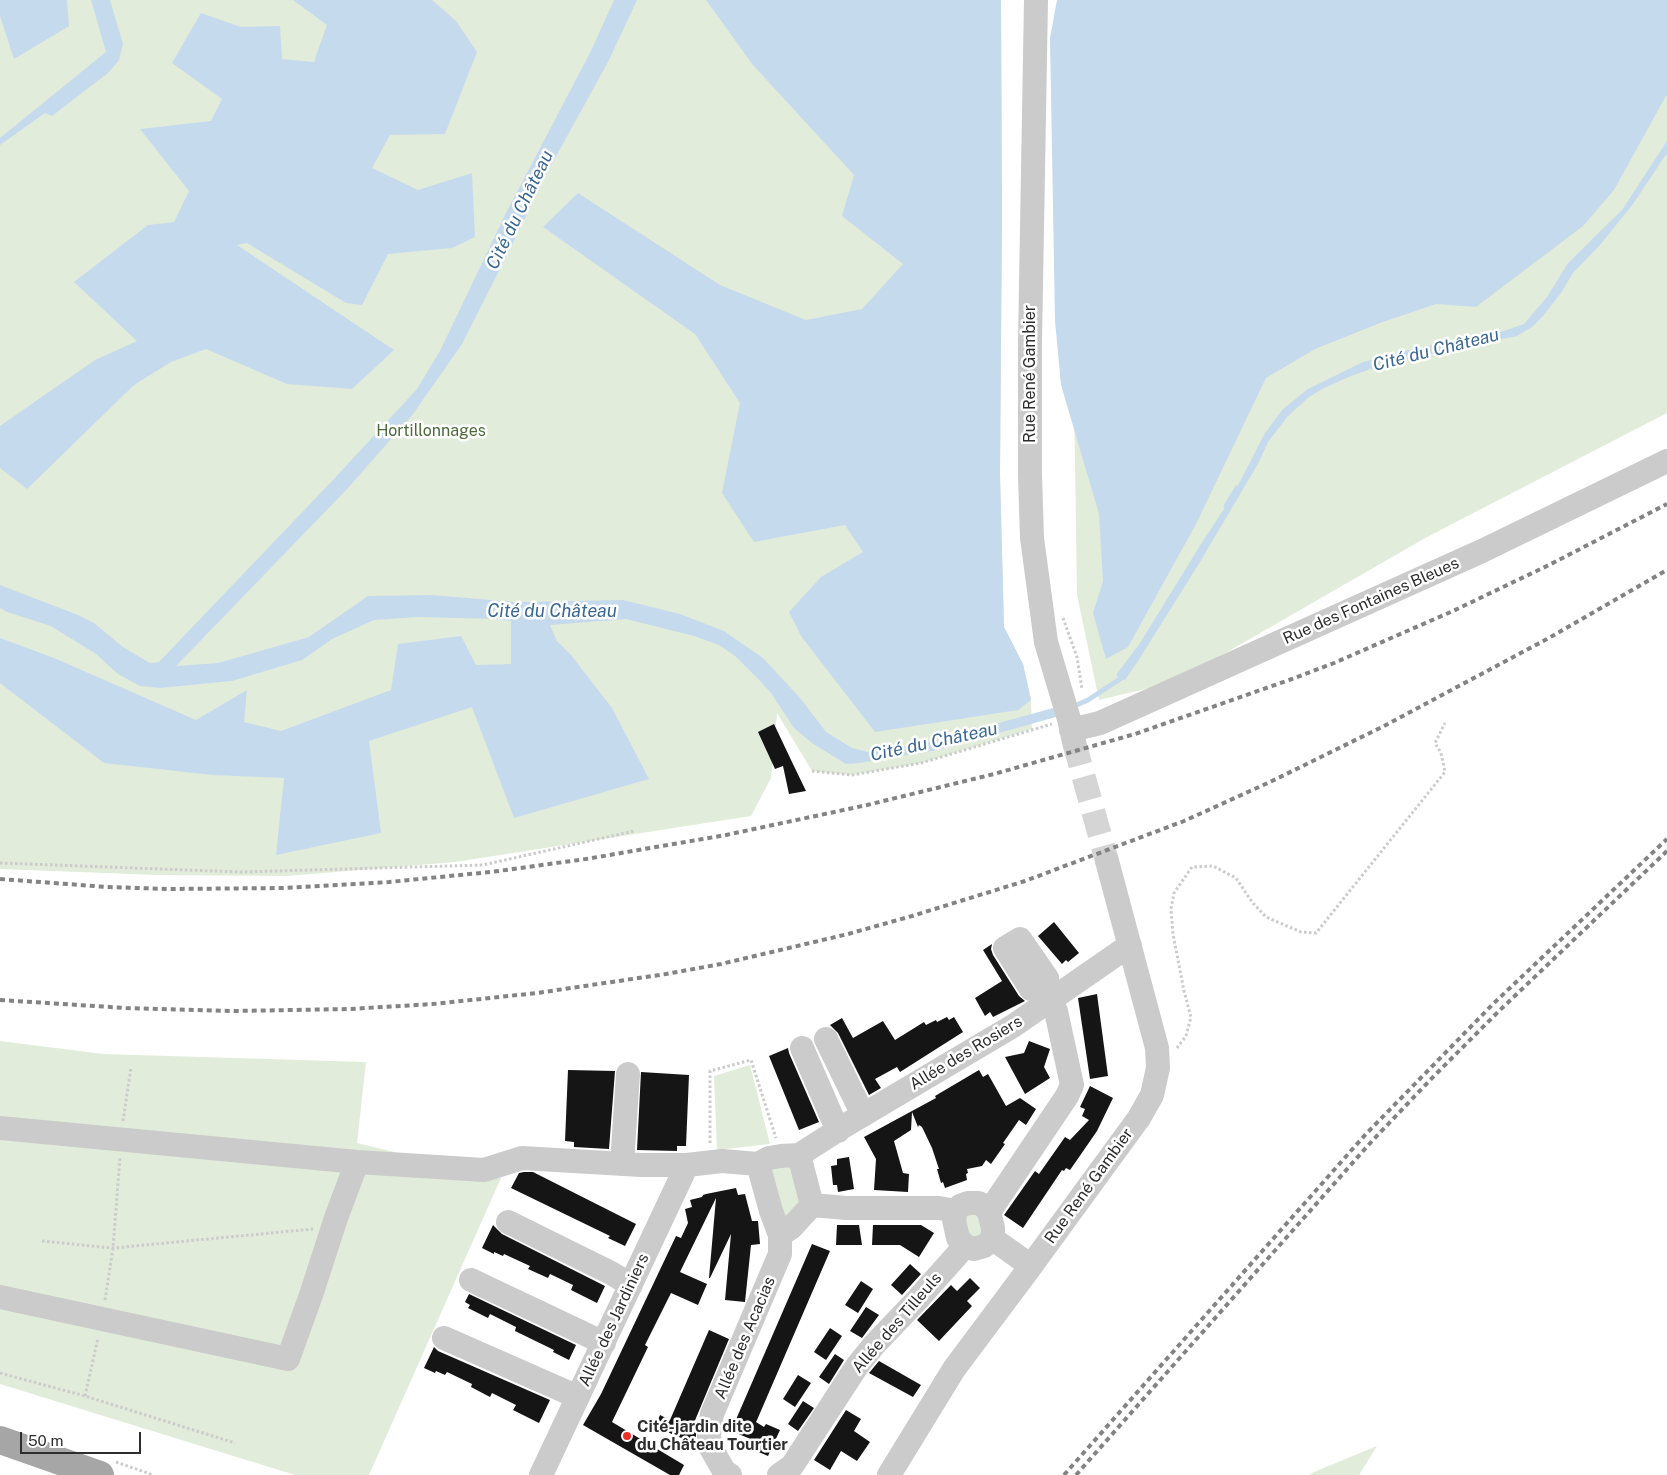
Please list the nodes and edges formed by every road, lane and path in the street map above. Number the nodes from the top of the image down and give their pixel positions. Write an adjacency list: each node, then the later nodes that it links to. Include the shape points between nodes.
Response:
1 (1036, 0): 4 (street, Rue René Gambier, via 1030,342 1032,538 1046,642)
2 (1667, 462): 4 (street, Rue des Fontaines Bleues, via 1482,551 1100,724)
3 (1445, 723): 14 (path, via 1435,743 1445,772 1316,933 1301,932 1266,917 1236,878 1213,866 1192,867 1174,892 1171,909 1173,934 1191,1017 1186,1036 1166,1064)
4 (1071, 730): 5 (path, via 1032,729 921,763 852,774)
5 (812, 771)
6 (634, 831): 8 (path, via 483,865 241,872)
7 (1107, 861): 9 (street, Rue René Gambier)
8 (0, 863)
9 (1130, 945): 10 (street, Allée des Rosiers); 14 (street, Rue René Gambier, via 1157,1048)
10 (1047, 994): 16 (street, Allée des Rosiers, via 1014,1026); 27 (street, via 1056,1011 1072,1085)
11 (826, 1039): 16 (street)
12 (802, 1048): 18 (street)
13 (131, 1067): 19 (path)
14 (1158, 1068): 35 (street, Rue René Gambier, via 1152,1095 1139,1118)
15 (628, 1074): 22 (street)
16 (863, 1115): 18 (street, Allée des Rosiers)
17 (0, 1128): 19 (street)
18 (838, 1130): 20 (street, Allée des Rosiers)
19 (121, 1140): 21 (street); 34 (path)
20 (790, 1156): 23 (path, via 751,1060 710,1071); 24 (street, Allée des Rosiers, via 769,1158); 25 (street)
21 (357, 1162): 22 (street, via 484,1170 522,1158); 29 (street)
22 (622, 1164): 23 (street)
23 (699, 1164): 24 (street, via 736,1161); 37 (street, Allée des Jardiniers)
24 (758, 1164): 32 (street)
25 (812, 1205): 26 (street); 32 (street, via 790,1228)
26 (956, 1211): 27 (street, via 968,1203 978,1203); 33 (street, via 954,1220 958,1238)
27 (989, 1212): 30 (street)
28 (508, 1222): 37 (street)
29 (333, 1227): 34 (path); 39 (street, via 288,1359)
30 (993, 1239): 33 (street, via 984,1246); 35 (street)
31 (42, 1241): 34 (path)
32 (780, 1245): 49 (street, Allée des Acacias, via 711,1420 711,1448 724,1471)
33 (965, 1246): 50 (street, Allée des Tilleuls, via 874,1345 792,1466)
34 (113, 1248): 39 (path)
35 (1031, 1266): 51 (street, Rue René Gambier, via 954,1369)
36 (471, 1280): 41 (street)
37 (631, 1285): 41 (street, Allée des Jardiniers)
38 (0, 1297): 39 (street)
39 (102, 1319): 43 (path)
40 (444, 1338): 44 (street)
41 (604, 1344): 44 (street, Allée des Jardiniers)
42 (0, 1373): 43 (path)
43 (85, 1396): 46 (path)
44 (578, 1398): 48 (street, Allée des Jardiniers)
45 (0, 1440): 47 (main road)
46 (235, 1443)
47 (100, 1475)
48 (541, 1475)
49 (730, 1475)
50 (779, 1475)
51 (888, 1475)

